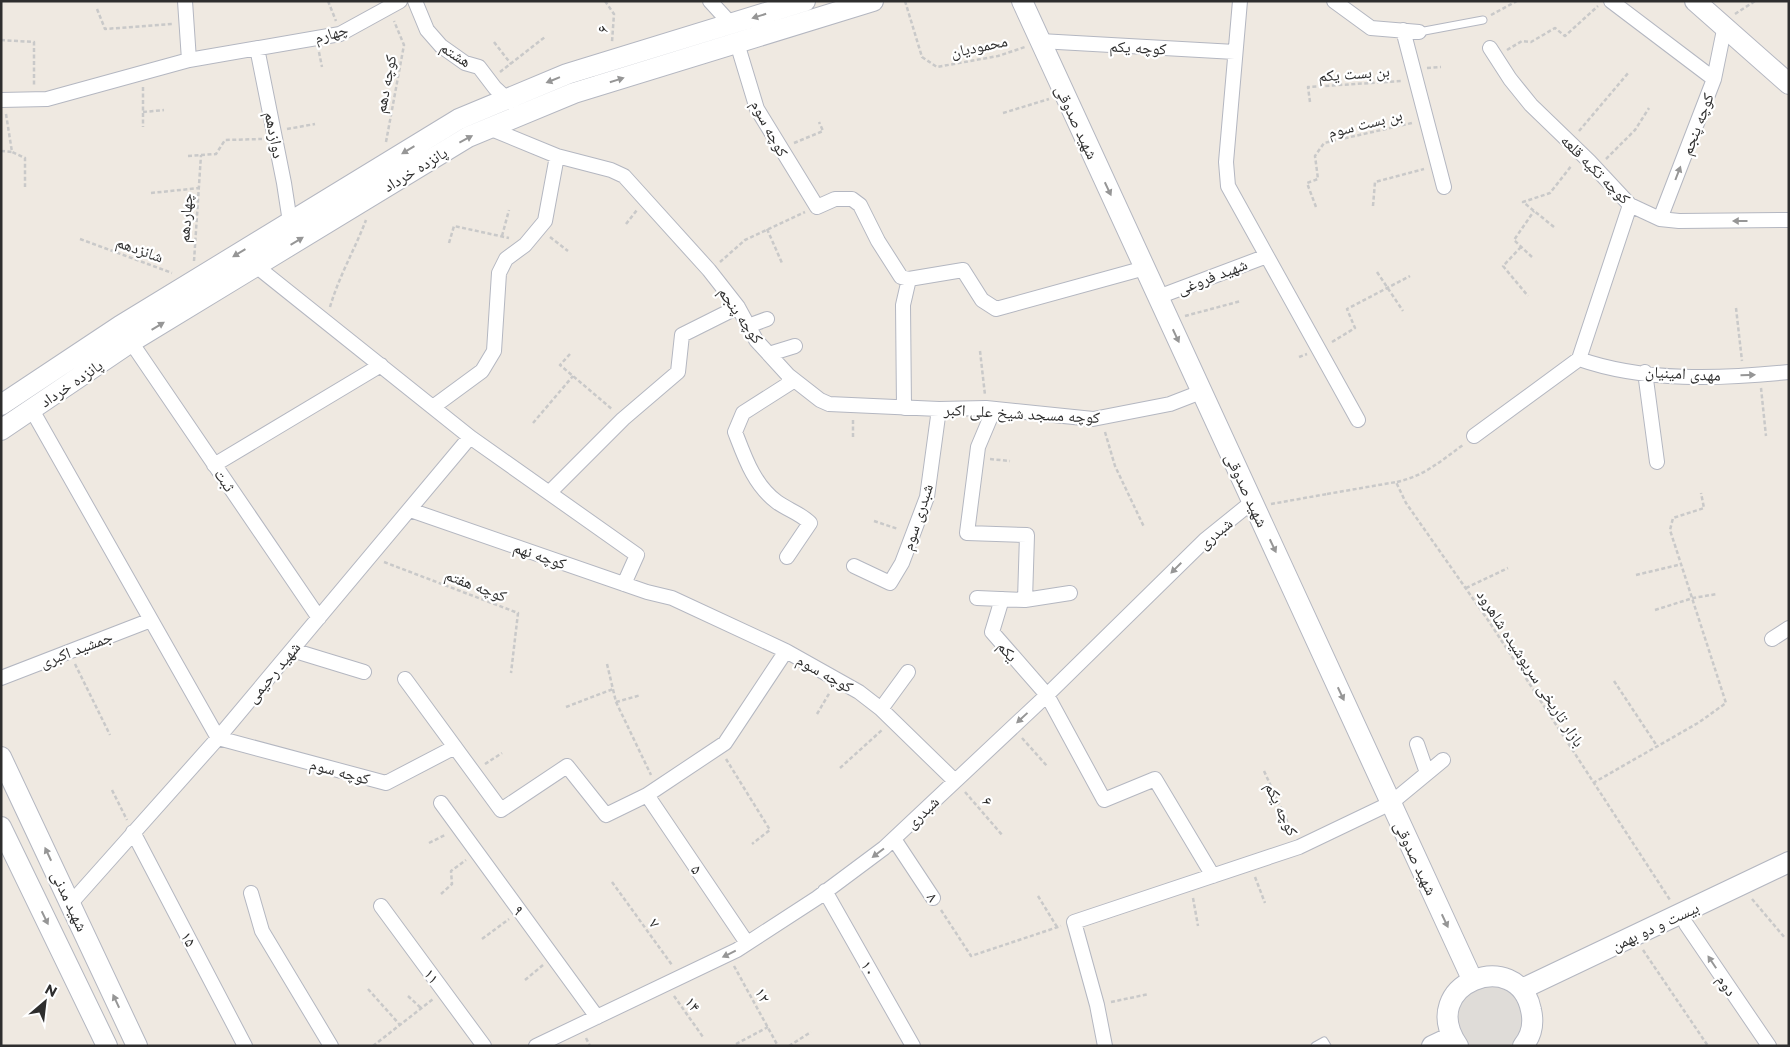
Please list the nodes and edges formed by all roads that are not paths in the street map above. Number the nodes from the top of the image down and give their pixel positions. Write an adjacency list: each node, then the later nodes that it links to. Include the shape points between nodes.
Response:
1 (185, 1): 22 (street)
2 (400, 1): 19 (street, چهارم, via 340,34)
3 (416, 1): 26 (street, هشتم, via 427,30 441,46 465,63 479,67)
4 (710, 1): 17 (street)
5 (805, 1): 17 (main road, پانزده خرداد, one-way to 17)
6 (873, 1): 17 (main road, پانزده خرداد)
7 (1022, 1): 18 (main road, شهید صدوقی)
8 (1240, 1): 20 (street)
9 (1334, 1): 15 (street, via 1371,28)
10 (1610, 1): 24 (street)
11 (1695, 1): 14 (main road)
12 (1716, 1): 14 (main road)
13 (1485, 18): 16 (lane)
14 (1729, 21): 23 (main road); 24 (street, کوچه پنجم); 25 (main road)
15 (1403, 30): 16 (street); 30 (street)
16 (1419, 32)
17 (734, 33): 26 (main road, پانزده خرداد, one-way to 26, via 611,61 567,74); 28 (main road, پانزده خرداد, one-way to 17); 38 (street, کوچه سوم, via 757,109 817,207 835,199 852,199 860,206 901,278)
18 (1040, 41): 20 (street, کوچه یکم); 37 (main road, شهید صدوقی, one-way to 37)
19 (257, 48): 22 (street, چهارم); 34 (street, دوازدهم)
20 (1235, 52): 35 (street, via 1226,162 1228,186)
21 (1493, 53): 31 (street, کوچه تکیه قلعه, via 1532,105)
22 (188, 60): 27 (street, چهارم, via 47,99)
23 (1789, 66)
24 (1714, 79): 32 (street, کوچه پنجم, one-way to 24)
25 (1789, 84)
26 (507, 99): 34 (main road, پانزده خرداد, one-way to 34, via 459,119)
27 (3, 100)
28 (489, 128): 29 (street, کوچه پنجم); 36 (main road, پانزده خرداد, one-way to 28, via 468,136)
29 (557, 156): 40 (street, کوچه پنجم, via 624,176 709,270); 53 (street, via 545,220 528,241 506,259 500,273 494,351 482,371)
30 (1444, 187)
31 (1630, 205): 32 (street, کوچه تکیه قلعه); 46 (street)
32 (1660, 219): 33 (street, کوچه تکیه قلعه, one-way to 32)
33 (1789, 220)
34 (290, 222): 52 (main road, پانزده خرداد, one-way to 52, via 120,326)
35 (1267, 256): 39 (street, شهید فروغی); 58 (street)
36 (256, 266): 43 (main road, پانزده خرداد, one-way to 36); 47 (street)
37 (1145, 268): 38 (street, via 996,309 982,300 963,270); 39 (main road, شهید صدوقی)
38 (908, 279): 54 (street, via 903,305)
39 (1158, 297): 51 (main road, شهید صدوقی, one-way to 51)
40 (738, 308): 42 (street, کوچه پنجم); 64 (street, via 682,335 678,372 623,419)
41 (767, 319): 42 (street)
42 (748, 326): 45 (street, کوچه پنجم)
43 (131, 342): 57 (main road, پانزده خرداد); 63 (street, ثبت)
44 (795, 346): 45 (street)
45 (769, 354): 50 (street, کوچه پنجم)
46 (1579, 359): 48 (street, مهدی امینیان, via 1602,367); 60 (street)
47 (381, 365): 53 (street); 63 (street)
48 (1645, 372): 49 (street, مهدی امینیان, one-way to 49, via 1700,377); 62 (street)
49 (1789, 372)
50 (788, 375): 54 (street, کوچه مسجد شیخ علی اکبر, via 820,400 852,406); 67 (street, via 790,383 783,389 743,413 735,432 746,463 765,492 800,513 810,523)
51 (1201, 392): 56 (street, کوچه مسجد شیخ علی اکبر, via 1170,404 1093,419); 65 (main road, شهید صدوقی)
52 (1, 405)
53 (433, 407): 61 (street)
54 (904, 408): 55 (street, کوچه مسجد شیخ علی اکبر)
55 (939, 409): 56 (street, کوچه مسجد شیخ علی اکبر); 68 (street, شبدری سوم, via 926,497 902,563 890,583)
56 (990, 409): 74 (street, via 978,447 966,533 1027,535)
57 (32, 410): 59 (main road, پانزده خرداد); 76 (street)
58 (1358, 420)
59 (1, 430)
60 (1474, 436)
61 (470, 438): 64 (street); 66 (street, شهید رحیمی)
62 (1657, 462)
63 (214, 465): 75 (street, ثبت)
64 (550, 492): 69 (street, via 638,555)
65 (1254, 505): 85 (street, شبدری, one-way to 85, via 1205,540); 96 (main road, شهید صدوقی, one-way to 96)
66 (410, 510): 69 (street, کوچه نهم); 75 (street, شهید رحیمی)
67 (787, 557)
68 (854, 566)
69 (624, 584): 71 (street, کوچه نهم)
70 (1070, 593): 74 (street)
71 (672, 598): 80 (street, کوچه سوم)
72 (977, 598): 73 (street)
73 (1002, 600): 74 (street); 85 (street, یکم, via 992,632)
74 (1025, 600)
75 (319, 618): 79 (street, شهید رحیمی)
76 (152, 620): 83 (street, جمشید اکبری); 87 (street)
77 (1789, 628): 78 (street)
78 (1772, 639)
79 (292, 650): 81 (street); 87 (street, شهید رحیمی)
80 (786, 651): 86 (street, کوچه سوم, via 859,692); 94 (street, via 725,743)
81 (364, 672)
82 (908, 672): 86 (street)
83 (1, 678)
84 (405, 679): 89 (street, via 426,712)
85 (1047, 695): 93 (street, شبدری, one-way to 93); 102 (street, via 1104,800 1155,779)
86 (881, 709): 93 (street, کوچه سوم)
87 (218, 738): 89 (street, کوچه سوم, via 386,783); 98 (street, شهید رحیمی)
88 (1417, 744): 92 (street)
89 (455, 747): 94 (street, via 501,810 567,766 606,815)
90 (1, 757): 106 (main road, شهید مدنی, one-way to 90)
91 (1443, 760): 92 (street)
92 (1427, 773): 96 (street)
93 (955, 781): 99 (street, شبدری)
94 (652, 791): 109 (street, ۵)
95 (440, 803): 112 (street, ۹)
96 (1391, 803): 102 (street, via 1299,847); 110 (main road, شهید صدوقی, one-way to 110)
97 (1, 827): 114 (main road, شهید مدنی, one-way to 114)
98 (134, 832): 106 (street, شهید رحیمی); 116 (street, ۱۵)
99 (894, 839): 103 (street, شبدری, one-way to 103); 105 (street, ۸)
100 (1789, 862): 108 (main road, بیست و دو بهمن)
101 (1789, 874): 108 (main road, بیست و دو بهمن)
102 (1214, 876): 121 (street, via 1074,922)
103 (826, 891): 109 (street, شبدری); 120 (street, ۱۰)
104 (251, 893): 117 (street, via 262,931)
105 (934, 898)
106 (71, 903): 115 (main road, شهید مدنی, one-way to 106)
107 (381, 906): 118 (street, ۱۱)
108 (1683, 919): 111 (main road, بیست و دو بهمن); 111 (main road, بیست و دو بهمن, via 1641,946); 126 (street, دوم, one-way to 108)
109 (748, 943): 112 (street, شبدری, one-way to 112)
110 (1472, 979): 111 (main road, via 1498,976 1511,981); 113 (main road, via 1461,987 1450,1004 1447,1024)
111 (1526, 995): 125 (main road, via 1533,1027)
112 (597, 1017): 119 (street, شبدری)
113 (1454, 1041): 124 (main road)
114 (108, 1046)
115 (137, 1046)
116 (245, 1046)
117 (331, 1046)
118 (484, 1046)
119 (536, 1046)
120 (913, 1046)
121 (1105, 1046)
122 (1316, 1046): 123 (lane, via 1324,1041)
123 (1327, 1046)
124 (1432, 1046)
125 (1523, 1046)
126 (1769, 1046)

